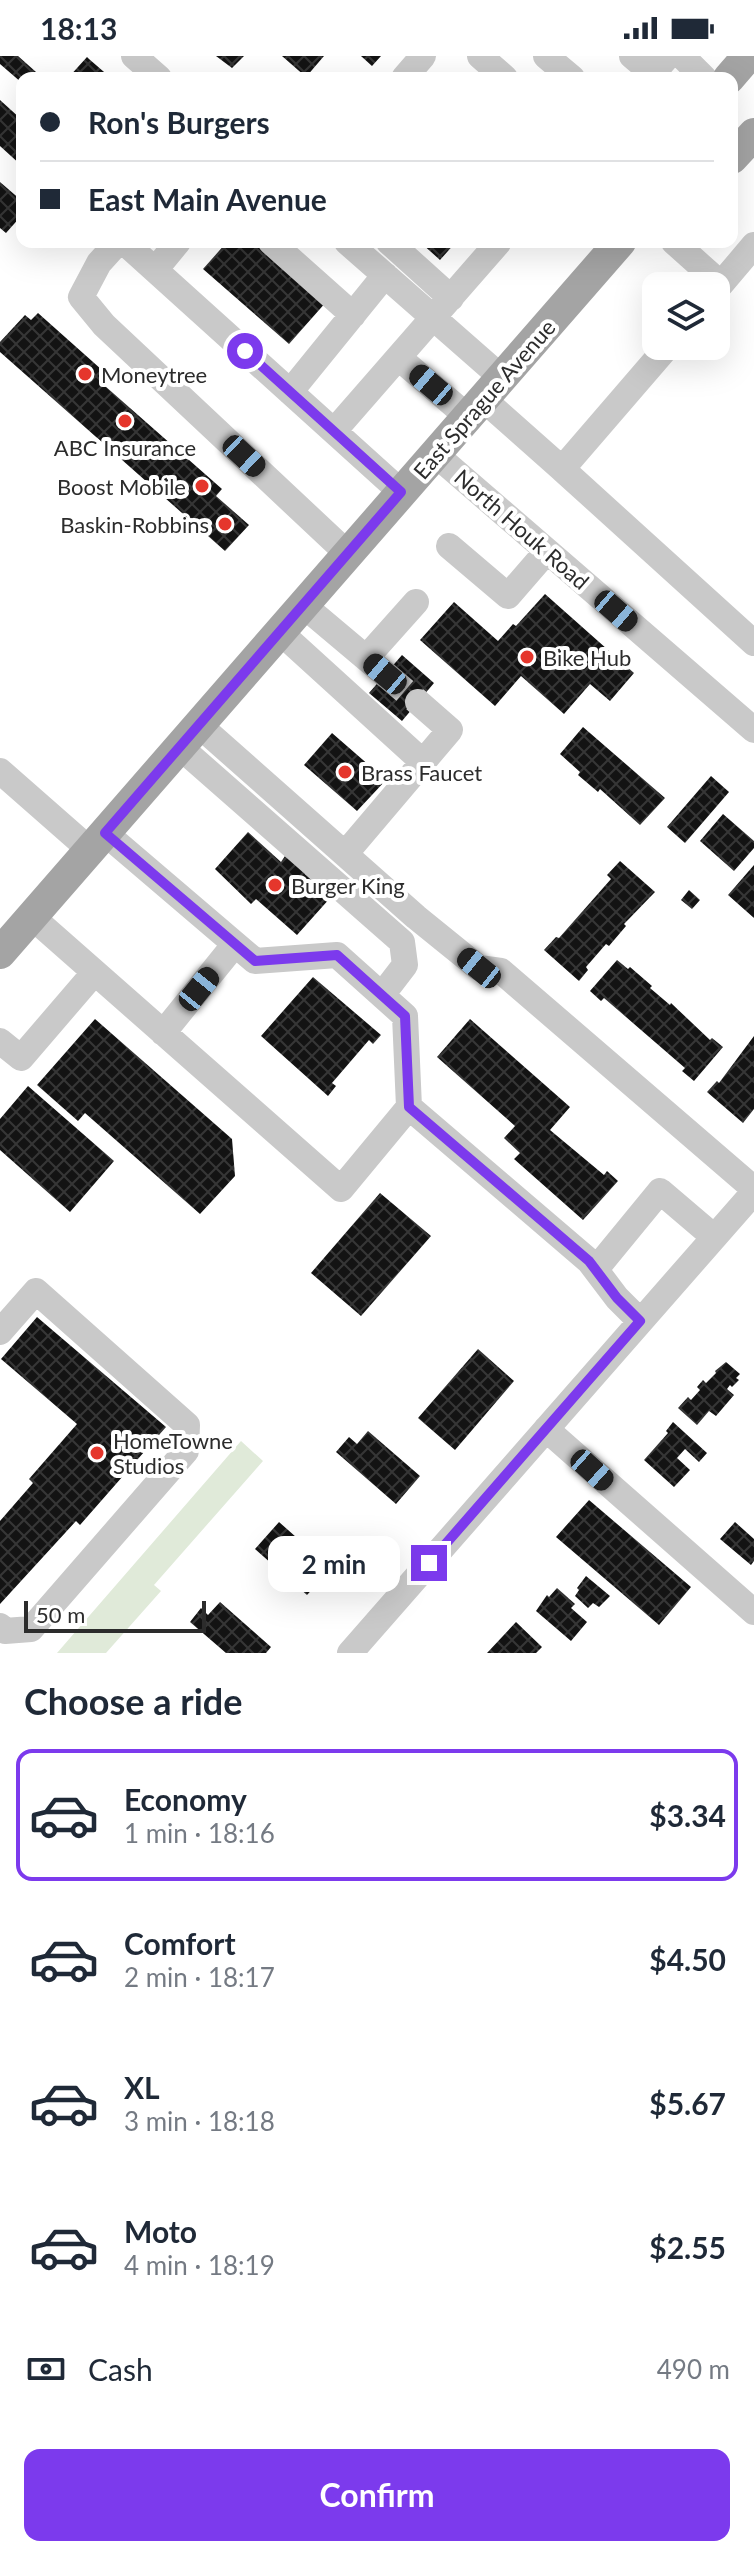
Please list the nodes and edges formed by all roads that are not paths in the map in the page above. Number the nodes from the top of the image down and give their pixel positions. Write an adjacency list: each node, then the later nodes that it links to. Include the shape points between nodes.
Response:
1 (134, 56): 10 (street)
2 (423, 56): 11 (street)
3 (445, 56): 12 (street)
4 (480, 56): 13 (street)
5 (546, 56): 14 (street)
6 (632, 56): 9 (street)
7 (682, 56): 15 (street)
8 (748, 56): 16 (main road)
9 (657, 69)
10 (152, 72)
11 (409, 72)
12 (430, 72)
13 (498, 72)
14 (565, 72)
15 (698, 72)
16 (734, 72)
17 (754, 134): 18 (main road)
18 (738, 151)
19 (754, 245): 31 (street)
20 (115, 248): 45 (street, via 99,263 81,297 104,325)
21 (128, 248): 29 (street)
22 (173, 248): 29 (street)
23 (278, 248): 34 (street)
24 (354, 248): 32 (street)
25 (394, 248): 33 (street)
26 (494, 248): 33 (street)
27 (615, 248): 38 (main road, East Sprague Avenue)
28 (680, 248): 30 (street)
29 (155, 270): 37 (street)
30 (704, 272)
31 (730, 274)
32 (385, 275): 33 (street); 34 (street)
33 (442, 308): 35 (street); 38 (street)
34 (353, 315): 37 (street)
35 (399, 358): 38 (street); 39 (street)
36 (656, 360): 41 (street)
37 (290, 392): 39 (street)
38 (485, 398): 40 (main road, East Sprague Avenue); 41 (street)
39 (334, 431): 42 (street)
40 (435, 454): 42 (main road, East Sprague Avenue); 44 (street, North Houk Road)
41 (562, 469): 49 (street)
42 (401, 492): 45 (main road, East Sprague Avenue)
43 (449, 546): 44 (street, via 508,596)
44 (547, 551): 51 (street, North Houk Road)
45 (348, 554): 47 (main road, East Sprague Avenue)
46 (416, 602): 47 (street, via 375,666)
47 (303, 605): 48 (main road, East Sprague Avenue)
48 (280, 632): 52 (main road, East Sprague Avenue); 53 (street)
49 (754, 643)
50 (418, 702): 53 (street, via 450,730)
51 (754, 730)
52 (189, 736): 55 (main road, East Sprague Avenue); 56 (street); 61 (street, via 402,942 405,965)
53 (423, 762): 56 (street)
54 (0, 771): 55 (street)
55 (98, 842): 57 (main road, East Sprague Avenue); 58 (street)
56 (345, 854): 65 (street, via 479,968 501,971)
57 (32, 917): 59 (main road, East Sprague Avenue); 60 (street)
58 (235, 944): 61 (street, via 255,961 337,955); 62 (street)
59 (1, 949)
60 (94, 973): 62 (street); 63 (street, via 21,1058)
61 (382, 995): 64 (street, via 405,1016)
62 (163, 1033): 64 (street, via 341,1189)
63 (0, 1041)
64 (409, 1107): 67 (street)
65 (754, 1190): 66 (street)
66 (714, 1237): 67 (street, via 660,1191); 68 (street)
67 (596, 1269): 68 (street)
68 (640, 1321): 70 (street)
69 (0, 1332): 72 (street, via 36,1291 187,1425 186,1451 31,1629 5,1631)
70 (546, 1429): 71 (street); 73 (street)
71 (754, 1612)
72 (0, 1626)
73 (350, 1653)

